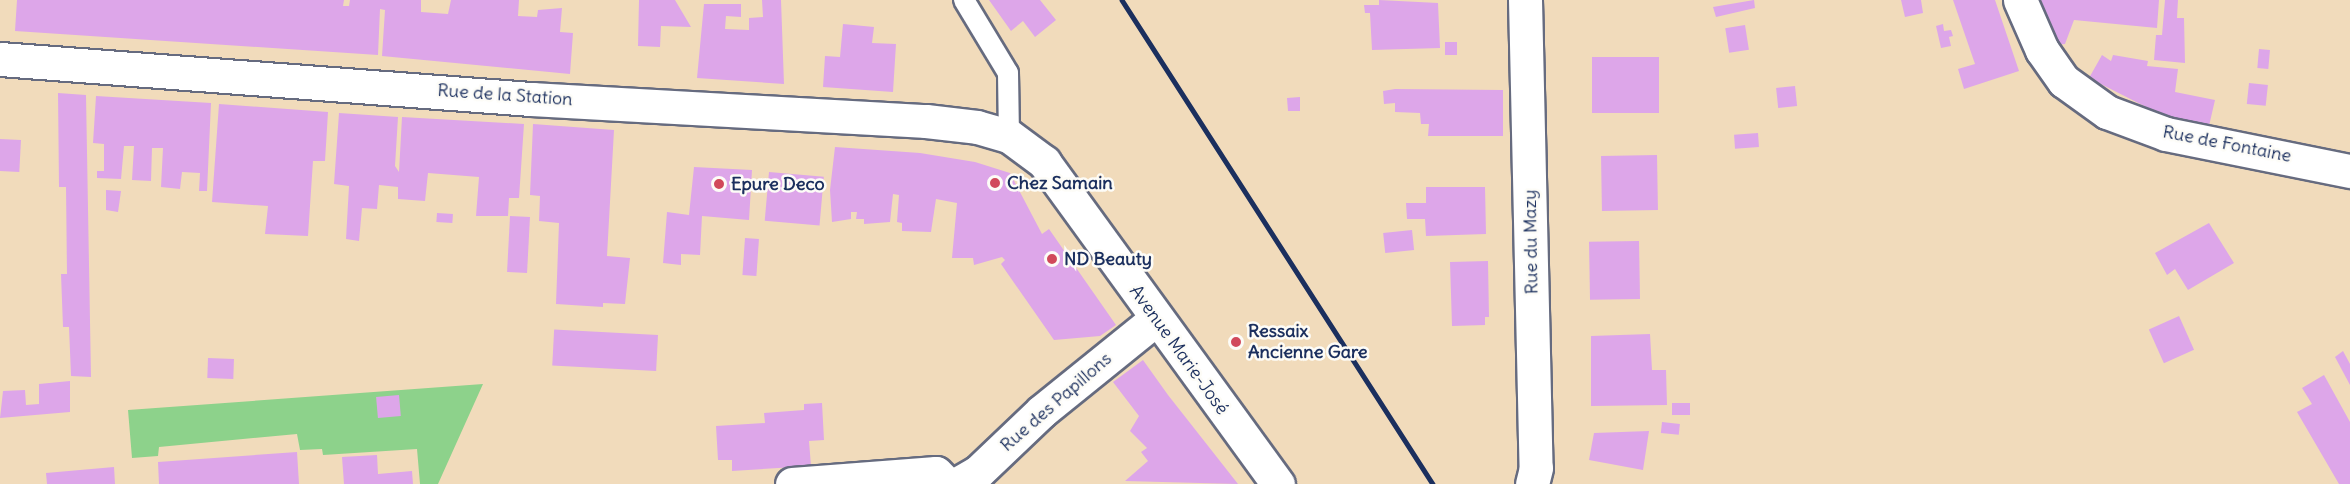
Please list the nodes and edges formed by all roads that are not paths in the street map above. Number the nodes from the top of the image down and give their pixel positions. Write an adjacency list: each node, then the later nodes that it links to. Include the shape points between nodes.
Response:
1 (964, 0): 5 (lane, via 1008,73)
2 (1525, 0): 12 (street, Rue du Mazy, via 1536,468)
3 (2020, 0): 6 (street, Rue de Fontaine, via 2042,50 2064,81 2107,112 2166,134)
4 (0, 59): 5 (street, Rue de la Station, via 531,99 926,121 977,127)
5 (1009, 136): 7 (street, Avenue Marie-José, via 1044,162)
6 (2350, 171)
7 (1156, 319): 10 (street, Rue des Papillons, via 1042,411 978,472); 11 (street, Avenue Marie-José)
8 (792, 484): 9 (street, via 936,473)
9 (947, 484)
10 (957, 484)
11 (1278, 484)
12 (1532, 484)

